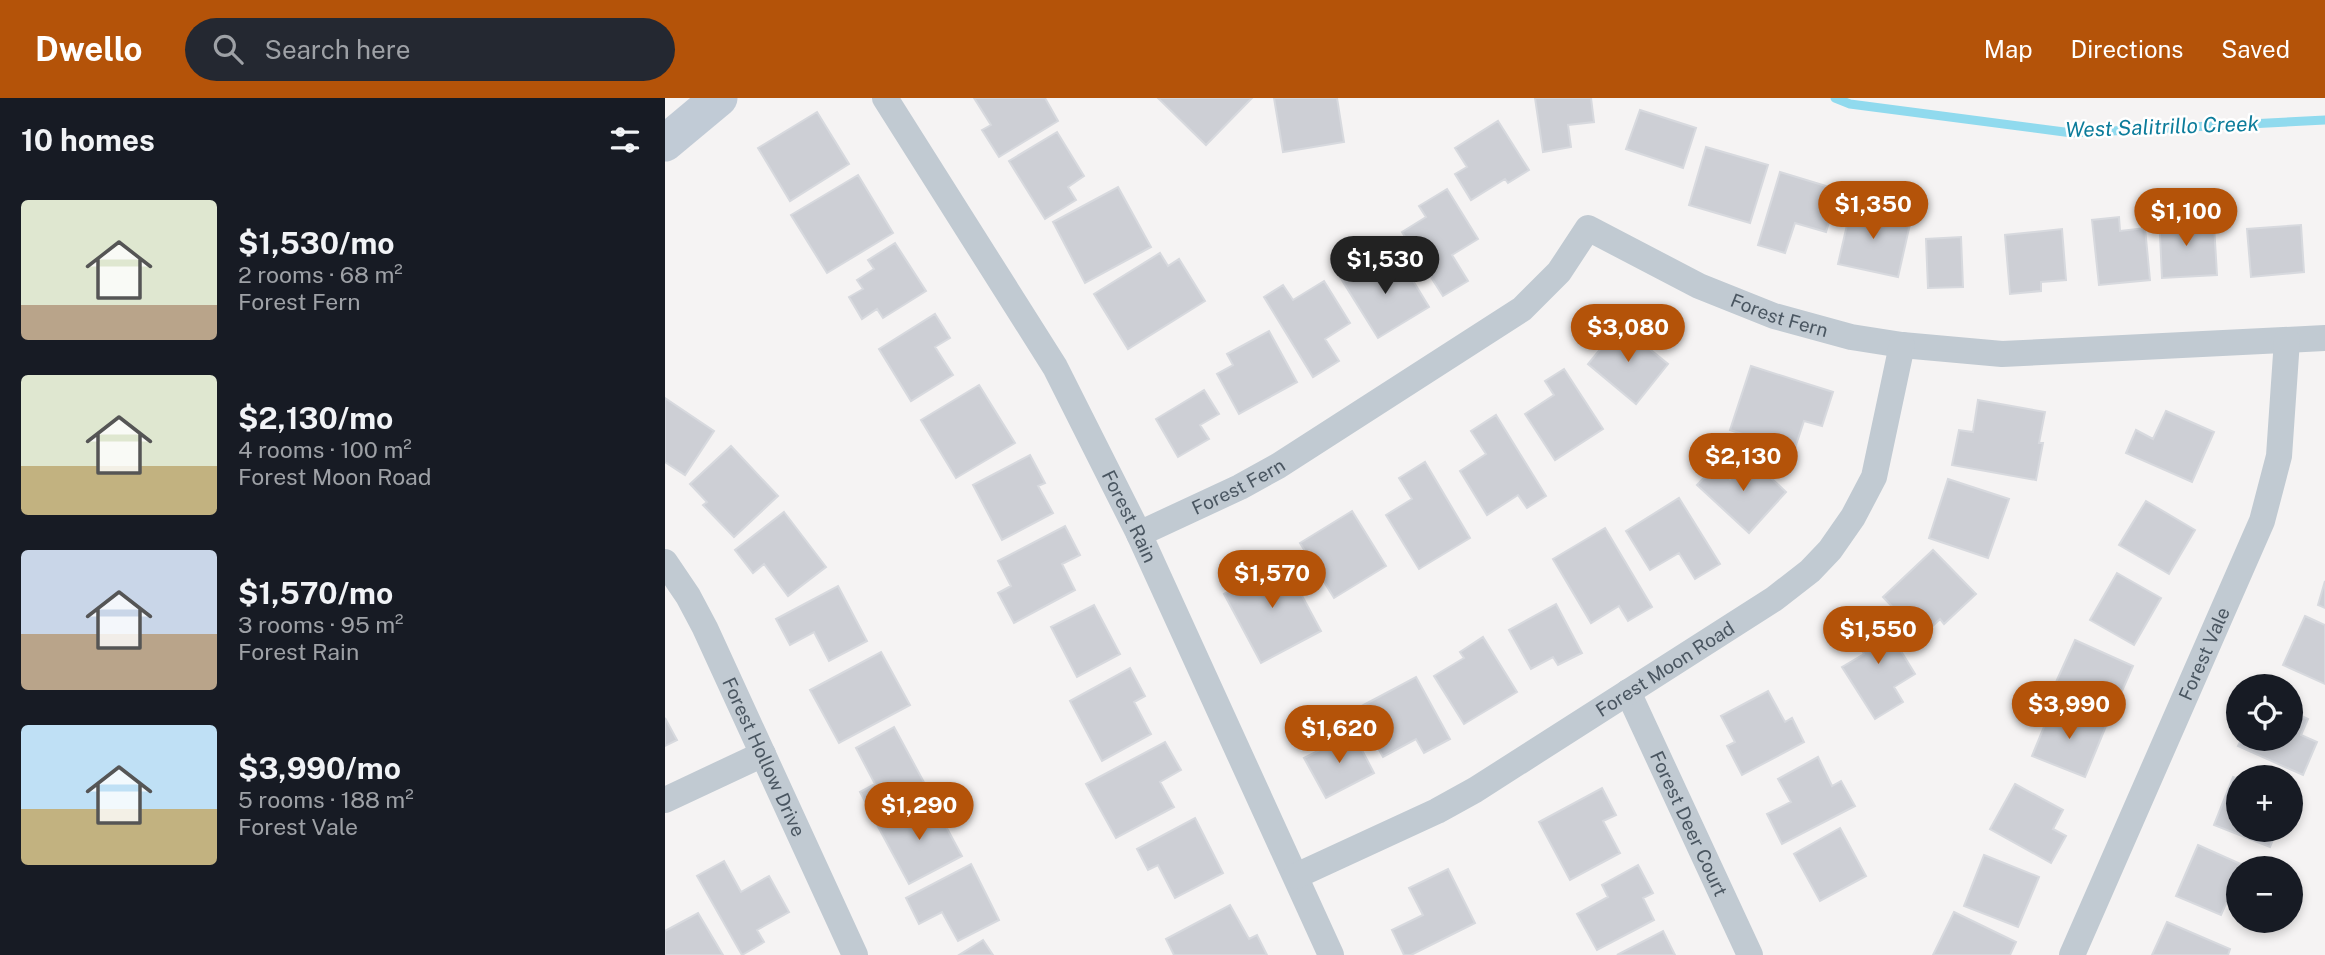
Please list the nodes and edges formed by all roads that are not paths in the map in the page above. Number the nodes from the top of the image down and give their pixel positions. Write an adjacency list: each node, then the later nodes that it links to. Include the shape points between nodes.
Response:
1 (719, 98): 3 (street)
2 (885, 98): 7 (street, Forest Rain, via 1055,367)
3 (665, 143)
4 (2325, 338): 5 (street, Forest Fern)
5 (2287, 340): 6 (street, Forest Fern, via 2002,354); 16 (street, Forest Vale, via 2279,456 2262,521)
6 (1902, 345): 7 (street, Forest Fern, via 1774,316 1699,286 1588,228 1559,272 1522,309 1278,466); 9 (street, Forest Moon Road, via 1874,477 1830,550 1774,599)
7 (1139, 534): 12 (street, Forest Rain)
8 (665, 562): 10 (street, Forest Hollow Drive, via 705,628)
9 (1628, 692): 12 (street, Forest Moon Road, via 1466,795); 15 (street, Forest Deer Court)
10 (763, 754): 11 (street); 13 (street, Forest Hollow Drive)
11 (665, 800)
12 (1296, 876): 14 (street, Forest Rain)
13 (855, 955)
14 (1331, 955)
15 (1750, 955)
16 (2072, 955)

